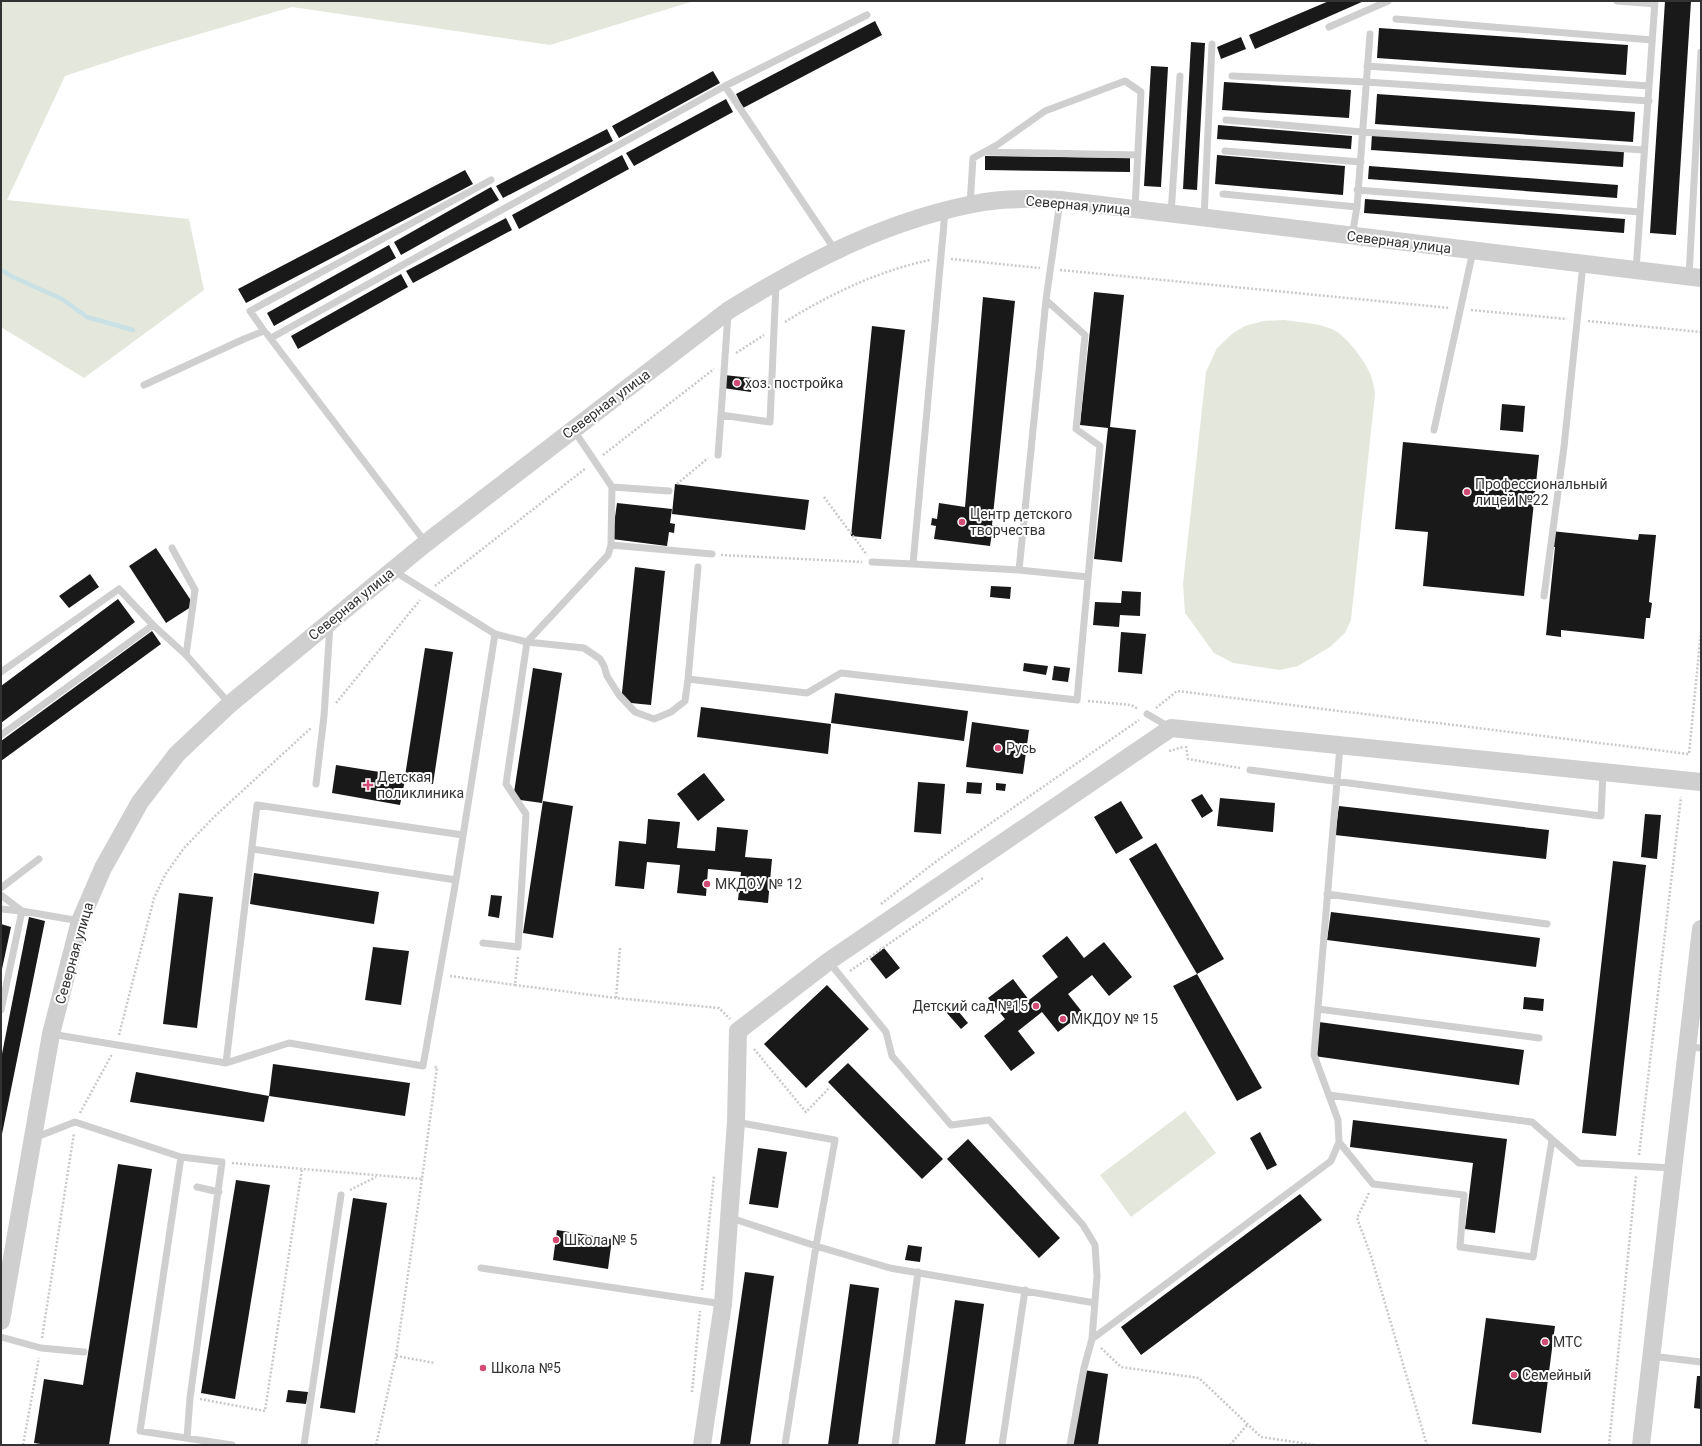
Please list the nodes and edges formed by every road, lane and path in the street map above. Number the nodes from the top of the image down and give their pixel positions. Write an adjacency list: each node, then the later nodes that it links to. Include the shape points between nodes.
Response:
1 (1388, 1): 6 (lane)
2 (1617, 1): 3 (lane)
3 (1655, 2): 8 (lane)
4 (867, 15): 15 (lane)
5 (1396, 19): 8 (lane)
6 (1329, 27)
7 (1370, 34): 11 (lane)
8 (1652, 40): 16 (lane)
9 (1212, 44): 36 (lane)
10 (1701, 52): 17 (lane)
11 (1367, 66): 14 (lane); 16 (lane)
12 (1180, 76): 35 (lane)
13 (1232, 76): 14 (lane)
14 (1366, 82): 18 (lane); 20 (lane)
15 (725, 86): 38 (lane); 53 (lane)
16 (1649, 86): 18 (lane)
17 (1700, 89): 44 (lane)
18 (1648, 101): 21 (lane)
19 (1226, 120): 20 (lane)
20 (1362, 132): 21 (lane); 25 (lane)
21 (1644, 150): 34 (lane)
22 (1225, 151): 25 (lane)
23 (985, 152): 24 (lane); 24 (lane, via 1045,111 1125,81 1141,92); 30 (lane, via 973,158)
24 (1138, 156): 33 (lane)
25 (1361, 162): 27 (lane)
26 (491, 180): 51 (lane, via 250,311)
27 (1357, 190): 31 (lane); 34 (lane)
28 (1223, 194): 31 (lane)
29 (1060, 200): 30 (street, Северная улица, via 1024,199 985,202); 33 (street, Северная улица); 42 (lane)
30 (970, 206): 32 (street, Северная улица)
31 (1357, 207): 37 (lane)
32 (945, 210): 38 (street, Северная улица, via 889,227); 40 (lane)
33 (1135, 210): 35 (street, Северная улица)
34 (1640, 212): 43 (lane)
35 (1171, 214): 36 (street, Северная улица)
36 (1204, 218): 37 (street, Северная улица)
37 (1352, 236): 39 (street, Северная улица)
38 (835, 250): 45 (street, Северная улица)
39 (1473, 251): 41 (street, Северная улица); 47 (lane)
40 (941, 258): 42 (path); 50 (path, via 906,265 863,280 808,307); 69 (lane)
41 (1583, 264): 43 (street, Северная улица); 49 (lane)
42 (1050, 269): 46 (lane); 47 (path)
43 (1636, 270): 44 (street, Северная улица)
44 (1695, 277)
45 (776, 280): 48 (street, Северная улица); 50 (lane)
46 (1046, 300): 72 (lane); 73 (lane, via 1085,335 1076,429 1100,446)
47 (1461, 309): 49 (path); 58 (lane)
48 (729, 310): 54 (lane); 57 (street, Северная улица)
49 (1577, 320): 52 (path); 75 (lane, via 1564,447)
50 (774, 328): 54 (path); 56 (lane, via 770,422)
51 (264, 331): 53 (lane); 55 (lane)
52 (1701, 332)
53 (271, 338): 64 (lane)
54 (726, 360): 56 (lane); 60 (path)
55 (144, 385)
56 (721, 415): 59 (lane)
57 (573, 429): 60 (lane); 64 (street, Северная улица)
58 (1434, 430)
59 (718, 455): 62 (path, via 712,454)
60 (595, 462): 61 (lane); 74 (path)
61 (612, 487): 62 (lane); 65 (lane)
62 (669, 491)
63 (824, 497): 68 (path)
64 (426, 543): 71 (street, Северная улица)
65 (610, 545): 67 (lane); 80 (lane, via 608,555)
66 (172, 548): 81 (lane, via 195,590)
67 (712, 554): 68 (path)
68 (872, 562): 69 (lane)
69 (912, 564): 72 (lane)
70 (698, 568): 83 (lane)
71 (392, 570): 74 (lane); 76 (street, Северная улица)
72 (1019, 570): 73 (lane)
73 (1088, 577): 84 (lane)
74 (427, 592): 79 (lane); 88 (path)
75 (1544, 596)
76 (330, 621): 85 (street, Северная улица); 88 (lane)
77 (153, 625): 81 (lane); 82 (lane, via 119,589); 90 (lane)
78 (1701, 631): 87 (path, via 1689,754 1177,691)
79 (495, 634): 80 (lane); 101 (lane)
80 (527, 642): 83 (lane, via 584,648 595,654 620,695 635,712 654,719 671,712 685,701); 116 (lane, via 506,784 526,814)
81 (186, 655): 85 (lane)
82 (1, 672)
83 (688, 679): 84 (lane, via 806,693 841,673)
84 (1076, 700): 86 (path)
85 (230, 704): 112 (street, Северная улица, via 177,754 140,802 102,868)
86 (1131, 705)
87 (1147, 714): 89 (lane); 109 (path, via 938,860)
88 (324, 716): 99 (lane); 127 (path, via 215,816 184,848 165,875 154,898)
89 (1171, 728): 93 (street); 118 (street)
90 (1, 735)
91 (1186, 746): 92 (path); 94 (path); 95 (path, via 1188,759)
92 (1194, 746)
93 (1340, 746): 96 (street); 97 (lane)
94 (1162, 753)
95 (1250, 770): 97 (lane)
96 (1603, 772): 97 (lane, via 1601,816); 98 (street)
97 (1337, 782): 107 (lane)
98 (1701, 782)
99 (316, 784)
100 (1674, 796): 140 (path, via 1682,797)
101 (463, 835): 102 (lane, via 257,805); 105 (lane)
102 (252, 849): 105 (lane); 129 (lane)
103 (39, 859): 106 (lane)
104 (988, 875): 118 (path, via 852,970)
105 (456, 880): 119 (lane)
106 (1, 888)
107 (1328, 894): 113 (lane); 122 (lane)
108 (1, 895): 111 (lane)
109 (875, 908)
110 (1, 909): 111 (lane)
111 (22, 911): 112 (lane); 123 (lane)
112 (80, 921): 125 (street, Северная улица)
113 (1547, 924)
114 (1701, 929): 128 (street)
115 (483, 943): 116 (lane)
116 (518, 947): 120 (path)
117 (620, 948): 121 (path)
118 (834, 967): 124 (street); 157 (lane, via 886,1032 892,1056 951,1124 989,1120 1083,1225 1096,1245)
119 (440, 974): 120 (path); 130 (lane)
120 (515, 985): 121 (path)
121 (616, 998): 124 (path, via 719,1008)
122 (1318, 1009): 126 (lane); 132 (lane, via 1314,1055)
123 (1, 1010)
124 (734, 1023): 131 (path, via 806,1112); 134 (street)
125 (51, 1034): 127 (lane); 135 (street, Северная улица)
126 (1539, 1038)
127 (117, 1045): 129 (lane); 133 (path)
128 (1694, 1047): 141 (street)
129 (226, 1063): 130 (lane, via 289,1043)
130 (423, 1066): 145 (path, via 437,1067)
131 (830, 1087)
132 (1329, 1095): 136 (lane, via 1532,1122); 137 (lane, via 1338,1120)
133 (75, 1122): 135 (lane); 138 (lane); 162 (path)
134 (736, 1122): 150 (street); 151 (lane, via 835,1140)
135 (33, 1139): 155 (street, Северная улица)
136 (1552, 1140): 140 (lane, via 1578,1162); 146 (lane, via 1533,1257 1460,1247 1464,1195)
137 (1339, 1142): 146 (lane); 161 (lane, via 1331,1161)
138 (181, 1157): 139 (lane); 171 (lane, via 140,1431)
139 (222, 1162): 142 (path); 148 (lane)
140 (1638, 1166): 141 (lane); 184 (path)
141 (1673, 1168): 165 (street)
142 (302, 1169): 143 (path); 168 (path, via 265,1411)
143 (377, 1176): 145 (path); 149 (path)
144 (714, 1176): 156 (path)
145 (422, 1179): 164 (path)
146 (1373, 1184): 183 (path, via 1357,1218 1371,1256)
147 (197, 1187): 148 (lane)
148 (219, 1192): 168 (lane)
149 (341, 1195): 174 (lane)
150 (731, 1218): 151 (lane); 158 (street)
151 (816, 1246): 153 (lane, via 890,1268); 177 (lane)
152 (481, 1268): 156 (lane)
153 (918, 1272): 154 (lane); 178 (lane)
154 (1025, 1290): 157 (lane); 179 (lane)
155 (3, 1293): 159 (street, Северная улица)
156 (701, 1301): 158 (lane); 169 (path)
157 (1095, 1303): 161 (lane)
158 (723, 1304): 176 (street)
159 (1, 1321)
160 (1, 1337): 162 (lane)
161 (1092, 1339): 170 (path, via 1122,1367 1198,1378); 180 (lane)
162 (41, 1348): 163 (lane); 172 (path)
163 (84, 1352)
164 (396, 1356): 167 (path); 175 (path)
165 (1651, 1356): 166 (lane); 185 (street)
166 (1701, 1362)
167 (435, 1363)
168 (190, 1398): 171 (lane)
169 (691, 1399)
170 (1247, 1425): 181 (path); 182 (path, via 1261,1437)
171 (187, 1438): 173 (lane)
172 (23, 1445)
173 (232, 1445)
174 (304, 1445)
175 (376, 1445)
176 (702, 1445)
177 (785, 1445)
178 (895, 1445)
179 (1002, 1445)
180 (1070, 1445)
181 (1230, 1445)
182 (1315, 1445)
183 (1427, 1445)
184 (1609, 1445)
185 (1641, 1445)

